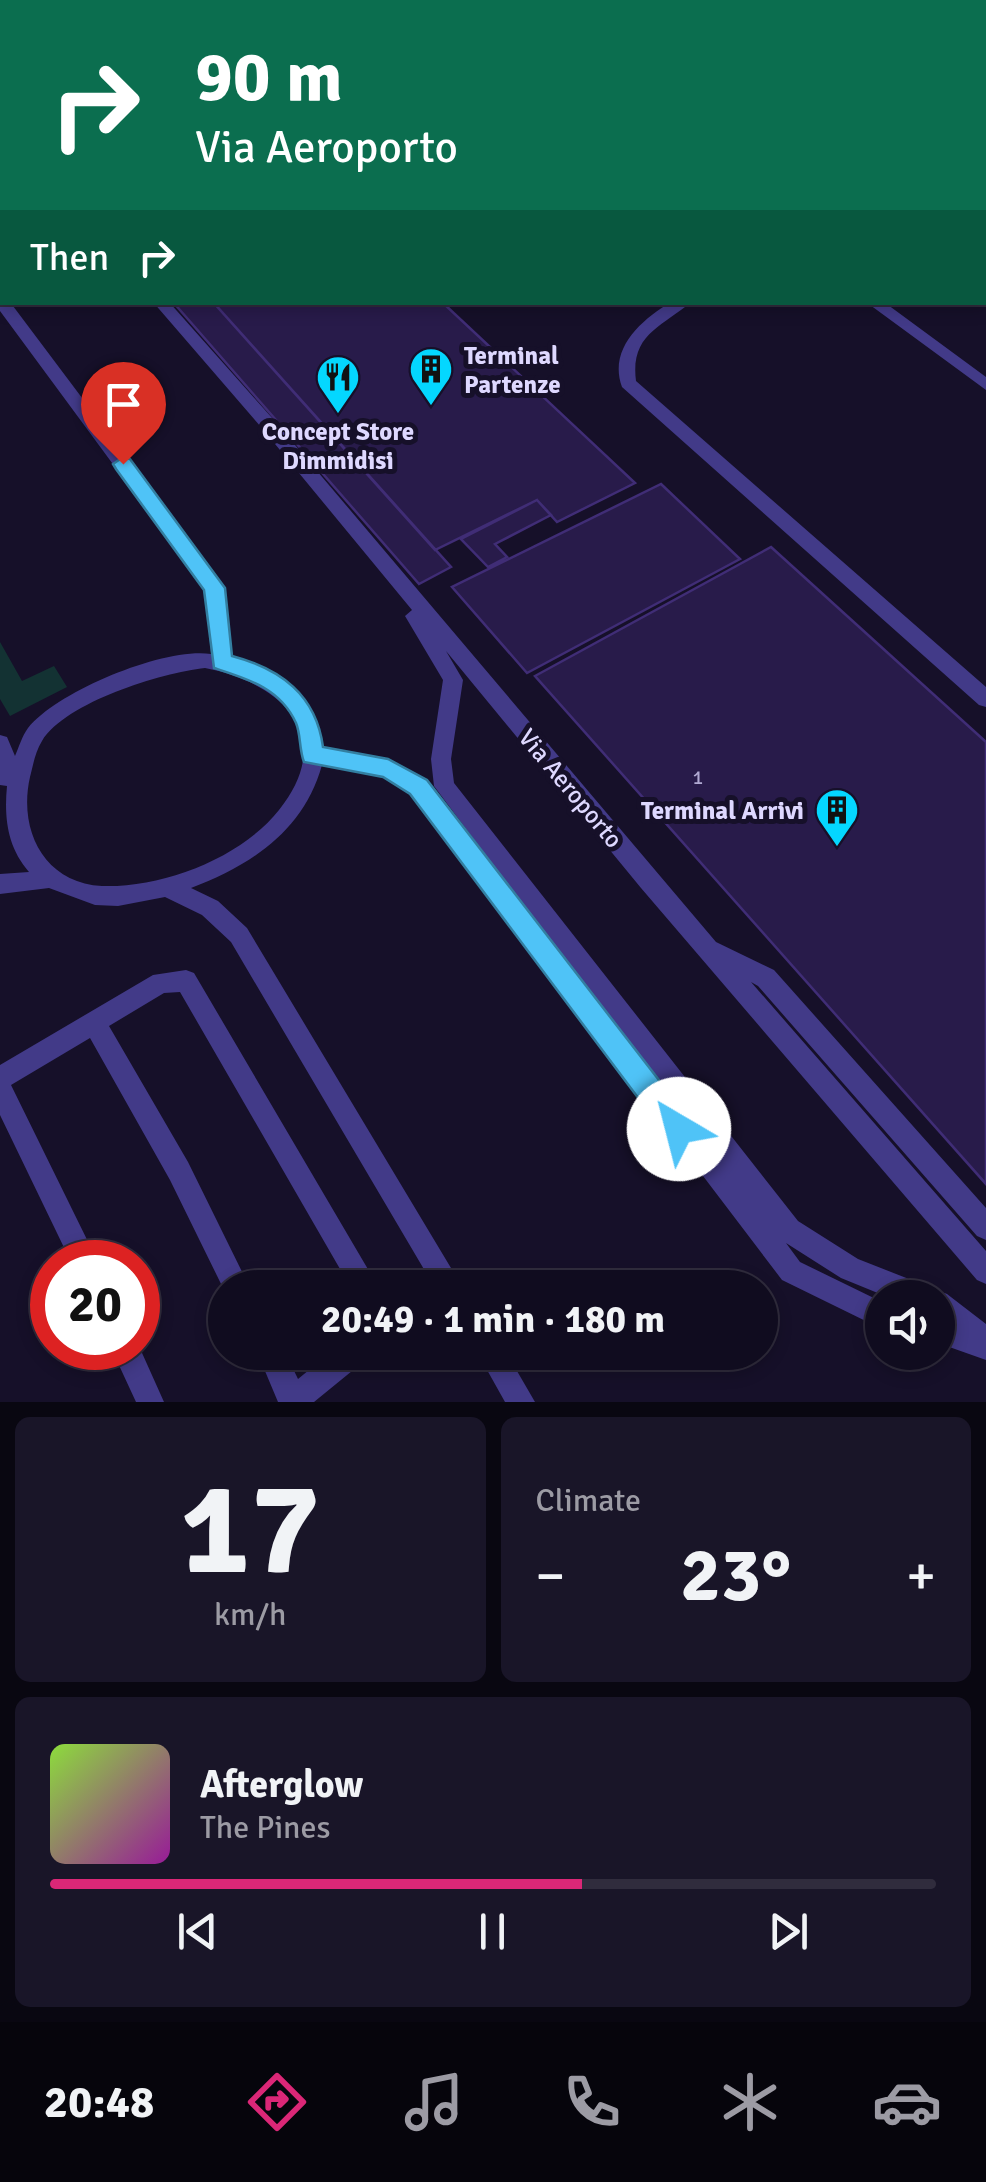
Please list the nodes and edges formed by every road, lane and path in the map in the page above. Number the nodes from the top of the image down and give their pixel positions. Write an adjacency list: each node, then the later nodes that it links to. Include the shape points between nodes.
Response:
1 (4, 305): 7 (lane, via 214,588)
2 (163, 305): 6 (lane, Via Aeroporto)
3 (679, 305): 8 (lane, via 652,320 634,341 624,364 628,384)
4 (877, 305): 5 (lane)
5 (986, 385)
6 (380, 559): 15 (lane, Via Aeroporto); 25 (lane, via 453,680 441,758 444,786 789,1230)
7 (222, 662): 10 (lane, via 260,672 292,696 309,725); 11 (lane, via 158,667 69,708 34,735)
8 (986, 699)
9 (0, 743): 11 (lane)
10 (313, 755): 14 (lane, via 308,781 284,819 258,841); 26 (lane, via 388,768 418,787 791,1271)
11 (5, 779): 12 (lane, via 4,825 21,862)
12 (45, 880): 13 (lane); 14 (lane, via 103,896)
13 (0, 884)
14 (169, 888): 23 (lane, via 210,908 239,935)
15 (706, 946): 19 (lane, via 766,978); 24 (lane, Via Aeroporto)
16 (94, 1023): 17 (lane); 21 (lane); 22 (lane, via 161,983 186,981)
17 (0, 1078)
18 (0, 1088): 20 (lane)
19 (986, 1227)
20 (74, 1240)
21 (228, 1270)
22 (355, 1270)
23 (439, 1270)
24 (986, 1271)
25 (880, 1280)
26 (865, 1308)
27 (955, 1318): 29 (lane)
28 (955, 1335): 29 (lane)
29 (986, 1344)
30 (135, 1370): 35 (lane)
31 (278, 1370): 34 (lane)
32 (331, 1370): 34 (lane)
33 (502, 1370): 36 (lane)
34 (293, 1401)
35 (150, 1402)
36 (522, 1402)

